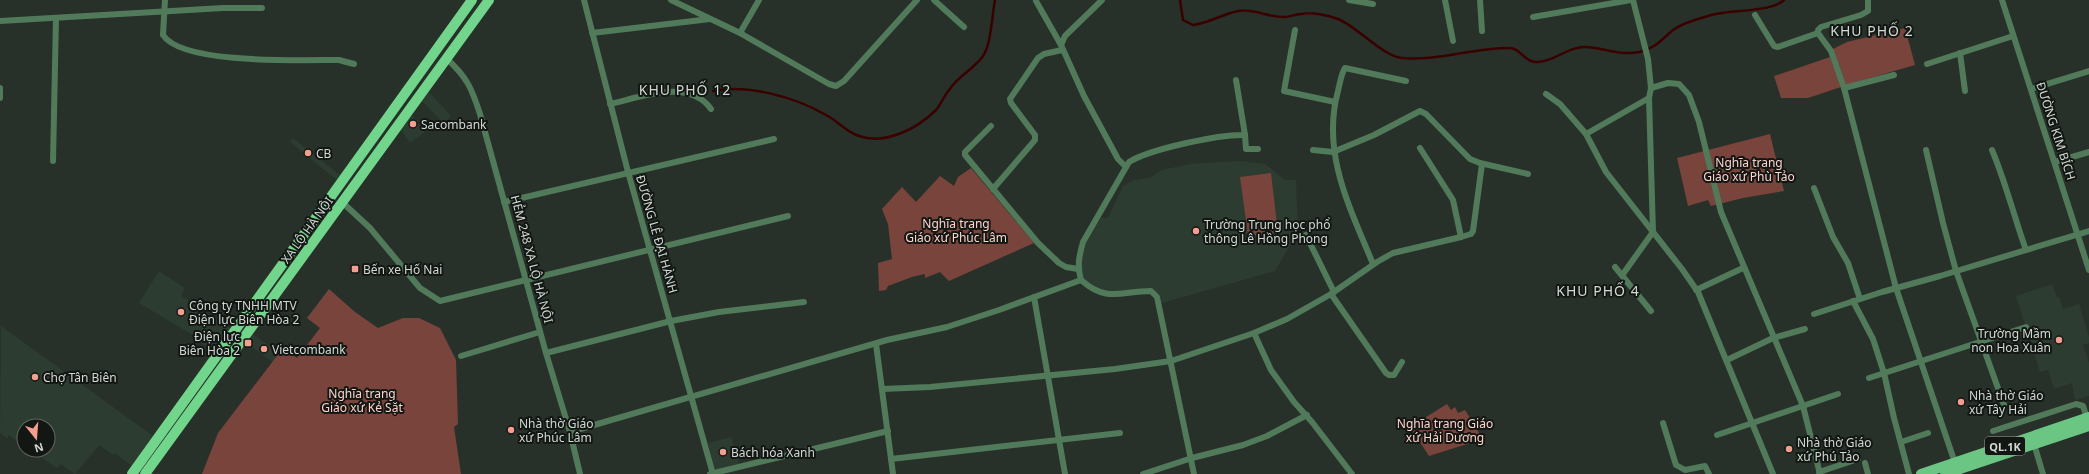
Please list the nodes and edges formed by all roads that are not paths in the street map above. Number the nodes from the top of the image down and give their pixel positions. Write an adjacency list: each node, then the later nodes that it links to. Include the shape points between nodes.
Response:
1 (165, 0): 19 (street)
2 (472, 0): 72 (highway, XA LỘ HÀ NỘI)
3 (489, 0): 35 (highway, XA LỘ HÀ NỘI)
4 (584, 0): 29 (street, ĐƯỜNG LÊ ĐẠI HÀNH)
5 (671, 0): 23 (street)
6 (759, 0): 28 (street)
7 (917, 0): 28 (street, via 844,81 836,86)
8 (934, 0): 25 (street)
9 (1102, 0): 33 (street, via 1065,36)
10 (1349, 0): 17 (street)
11 (1445, 0): 32 (street)
12 (1480, 0): 27 (street)
13 (1632, 0): 21 (street); 43 (street, via 1648,59)
14 (1868, 0): 30 (street, via 1868,11 1862,15 1822,27)
15 (2002, 0): 31 (street, ĐƯỜNG KIM BÍCH)
16 (1036, 1): 33 (street)
17 (1373, 4)
18 (262, 8): 19 (street)
19 (164, 11): 22 (street); 36 (street, via 163,35 171,44 182,48 232,59 339,60)
20 (1755, 15): 30 (street, via 1771,43 1778,47)
21 (1533, 17)
22 (56, 18): 24 (street); 64 (street)
23 (710, 19): 28 (street); 29 (street)
24 (0, 21)
25 (964, 27)
26 (1295, 30): 50 (street, via 1284,91)
27 (1482, 31)
28 (740, 32)
29 (592, 33): 51 (street, ĐƯỜNG LÊ ĐẠI HÀNH)
30 (1818, 33): 44 (street, via 1831,51)
31 (2013, 36): 34 (street); 45 (street, ĐƯỜNG KIM BÍCH)
32 (1453, 41)
33 (1061, 48): 67 (street, via 1110,144); 71 (street, via 1038,58 1010,98 1036,140)
34 (1960, 53): 37 (street); 46 (street)
35 (447, 59): 73 (street, HẺM 248 XA LỘ HÀ NỘI, via 461,71 471,87); 74 (highway, XA LỘ HÀ NỘI)
36 (354, 64)
37 (1927, 64)
38 (2089, 71): 45 (street)
39 (1894, 75): 44 (street)
40 (1236, 80): 55 (street)
41 (1406, 81): 50 (street, via 1345,68)
42 (0, 88): 48 (street)
43 (1651, 88): 49 (street); 87 (street, via 1668,83 1679,84 1689,95 1699,122 1720,212)
44 (1844, 88): 94 (street)
45 (2031, 89): 65 (street, ĐƯỜNG KIM BÍCH)
46 (1965, 90)
47 (1546, 94): 54 (street, via 1560,104)
48 (0, 98)
49 (1649, 98): 54 (street); 79 (street)
50 (1335, 102): 62 (street, via 1332,126)
51 (610, 104): 52 (street, via 666,92 680,92 705,100); 68 (street, ĐƯỜNG LÊ ĐẠI HÀNH)
52 (711, 109)
53 (991, 126): 71 (street, via 965,152 965,155)
54 (1586, 134): 79 (street, via 1606,172)
55 (1245, 135): 58 (street, via 1246,149); 67 (street, via 1210,139 1164,150 1135,158)
56 (774, 140): 68 (street)
57 (1420, 148): 82 (street, via 1453,200)
58 (1258, 149)
59 (1313, 150): 62 (street)
60 (1926, 150): 90 (street)
61 (1992, 150): 84 (street, via 2005,182)
62 (1333, 152): 66 (street, via 1374,135 1420,111 1470,159); 85 (street, via 1348,203)
63 (2089, 152): 65 (street)
64 (53, 161)
65 (2055, 162): 81 (street, ĐƯỜNG KIM BÍCH)
66 (1482, 164): 69 (street); 82 (street, via 1473,231)
67 (1126, 167): 88 (street, via 1083,242)
68 (628, 172): 73 (street); 83 (street, ĐƯỜNG LÊ ĐẠI HÀNH)
69 (1528, 174)
70 (1814, 188): 98 (street, via 1833,238 1848,263)
71 (993, 189): 88 (street, via 1038,243 1066,267)
72 (333, 194): 74 (highway); 76 (highway, XA LỘ HÀ NỘI)
73 (504, 202): 92 (street, HẺM 248 XA LỘ HÀ NỘI)
74 (343, 203): 77 (highway, XA LỘ HÀ NỘI); 92 (street, via 370,228 420,288 437,301)
75 (788, 216): 83 (street)
76 (316, 218): 77 (highway); 134 (highway, XA LỘ HÀ NỘI)
77 (326, 226): 136 (highway, XA LỘ HÀ NỘI)
78 (2089, 231): 81 (street)
79 (1653, 232): 91 (street); 95 (street)
80 (1306, 235): 96 (street)
81 (2078, 235): 84 (street); 89 (street, ĐƯỜNG KIM BÍCH)
82 (1461, 237): 85 (street, via 1393,253)
83 (650, 250): 92 (street); 103 (street, ĐƯỜNG LÊ ĐẠI HÀNH)
84 (2026, 250): 90 (street)
85 (1373, 264): 96 (street)
86 (1615, 267): 91 (street)
87 (1743, 268): 95 (street); 108 (street)
88 (1078, 269): 93 (street)
89 (2089, 270)
90 (1956, 271): 94 (street); 109 (street)
91 (1623, 274): 101 (street)
92 (526, 279): 106 (street, HẺM 248 XA LỘ HÀ NỘI)
93 (1081, 280): 97 (street); 114 (street, via 1099,293 1110,295 1142,291 1154,293 1161,311)
94 (1896, 288): 98 (street); 116 (street)
95 (1696, 290): 113 (street)
96 (1333, 293): 107 (street, via 1287,319); 115 (street, via 1386,373 1394,375)
97 (1034, 297): 110 (street, via 947,327); 118 (street)
98 (1860, 299): 99 (street)
99 (1853, 301): 102 (street); 117 (street, via 1872,339)
100 (804, 302): 103 (street, via 719,312)
101 (1651, 311)
102 (1814, 314)
103 (670, 321): 111 (street); 122 (street, ĐƯỜNG LÊ ĐẠI HÀNH)
104 (2026, 327): 109 (street)
105 (1805, 329): 108 (street)
106 (540, 332): 111 (street, HẺM 248 XA LỘ HÀ NỘI); 112 (street)
107 (1254, 333): 114 (street); 125 (street, via 1271,370 1294,402)
108 (1773, 338): 113 (street); 124 (street)
109 (1981, 343): 116 (street); 123 (street)
110 (876, 344): 120 (street); 122 (street)
111 (546, 353): 131 (street, HẺM 248 XA LỘ HÀ NỘI)
112 (461, 356)
113 (1727, 360): 128 (street)
114 (1171, 361): 118 (street, via 1115,370); 140 (street)
115 (1402, 362)
116 (1920, 362): 117 (street); 143 (street)
117 (1884, 373): 119 (street); 138 (street)
118 (1049, 375): 120 (street); 137 (street)
119 (1869, 378)
120 (882, 389): 129 (street)
121 (1838, 394): 124 (street)
122 (692, 397): 131 (street); 149 (street, ĐƯỜNG LÊ ĐẠI HÀNH)
123 (2004, 405)
124 (1803, 406): 128 (street); 145 (street)
125 (1307, 415): 140 (street, via 1267,436 1243,445); 154 (street)
126 (2088, 421): 130 (street, via 2083,406 2076,404); 139 (main road, QL.1K); 143 (main road, QL.1K)
127 (1663, 423): 155 (street, via 1676,465 1685,470 1704,466)
128 (1753, 423): 135 (street); 156 (street)
129 (888, 431): 141 (street); 149 (street)
130 (1993, 431)
131 (570, 432): 148 (street, HẺM 248 XA LỘ HÀ NỘI)
132 (1928, 432): 138 (street)
133 (1120, 433): 137 (street)
134 (160, 434): 136 (highway); 146 (highway, XA LỘ HÀ NỘI)
135 (1717, 435)
136 (170, 440): 147 (highway, XA LỘ HÀ NỘI)
137 (1058, 440): 141 (street); 151 (street)
138 (1901, 442): 158 (street)
139 (2034, 444): 160 (main road, QL.1K); 161 (street)
140 (1192, 458): 152 (street); 153 (street)
141 (891, 459): 150 (street)
142 (1858, 459): 145 (street)
143 (1955, 463): 159 (main road, QL.1K)
144 (1865, 464): 157 (street)
145 (1819, 473)
146 (132, 474)
147 (146, 474)
148 (580, 474)
149 (712, 474)
150 (893, 474)
151 (1065, 474)
152 (1143, 474)
153 (1194, 474)
154 (1352, 474)
155 (1709, 474)
156 (1773, 474)
157 (1868, 474)
158 (1909, 474)
159 (1921, 474)
160 (1945, 474)
161 (2043, 474)

